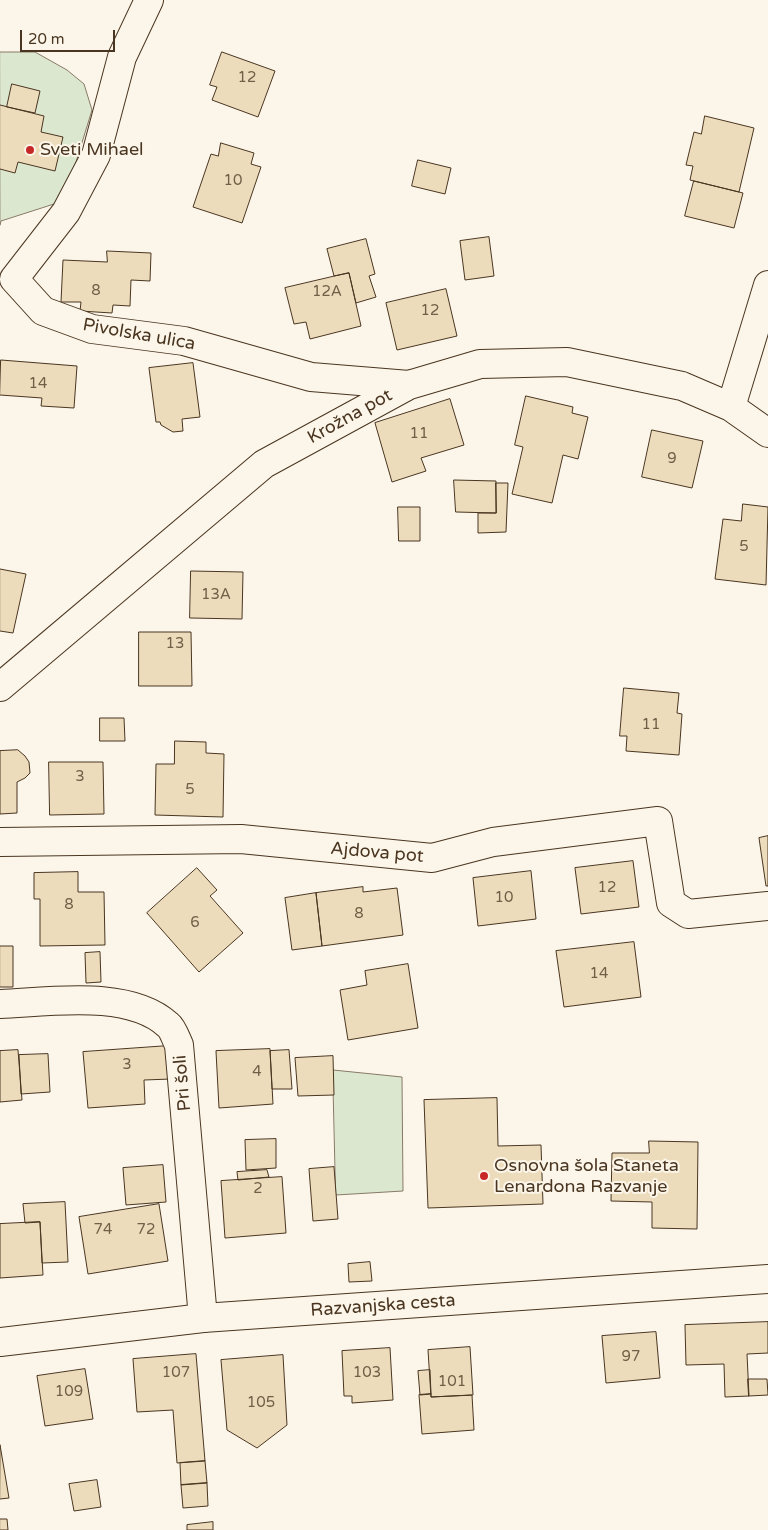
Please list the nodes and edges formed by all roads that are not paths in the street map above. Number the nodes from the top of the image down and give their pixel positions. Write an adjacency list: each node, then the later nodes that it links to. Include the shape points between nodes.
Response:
1 (149, 0): 3 (street, Pivolska ulica, via 122,57 96,155 66,212 14,279 43,311 92,330 184,341 311,378)
2 (768, 285): 4 (street)
3 (409, 385): 4 (street, Krožna pot, via 480,364 567,362 682,386); 6 (street, Krožna pot, via 264,464)
4 (731, 407): 5 (street, Krožna pot)
5 (768, 433)
6 (0, 687)
7 (0, 842): 8 (street, Ajdova pot, via 241,839 432,858 493,842 658,821 671,903 688,914)
8 (768, 906)
9 (0, 1004): 11 (street, Pri šoli, via 114,1001 144,1010 169,1025 179,1045)
10 (768, 1279): 11 (street, Razvanjska cesta)
11 (203, 1318): 12 (street, Razvanjska cesta)
12 (0, 1342)

